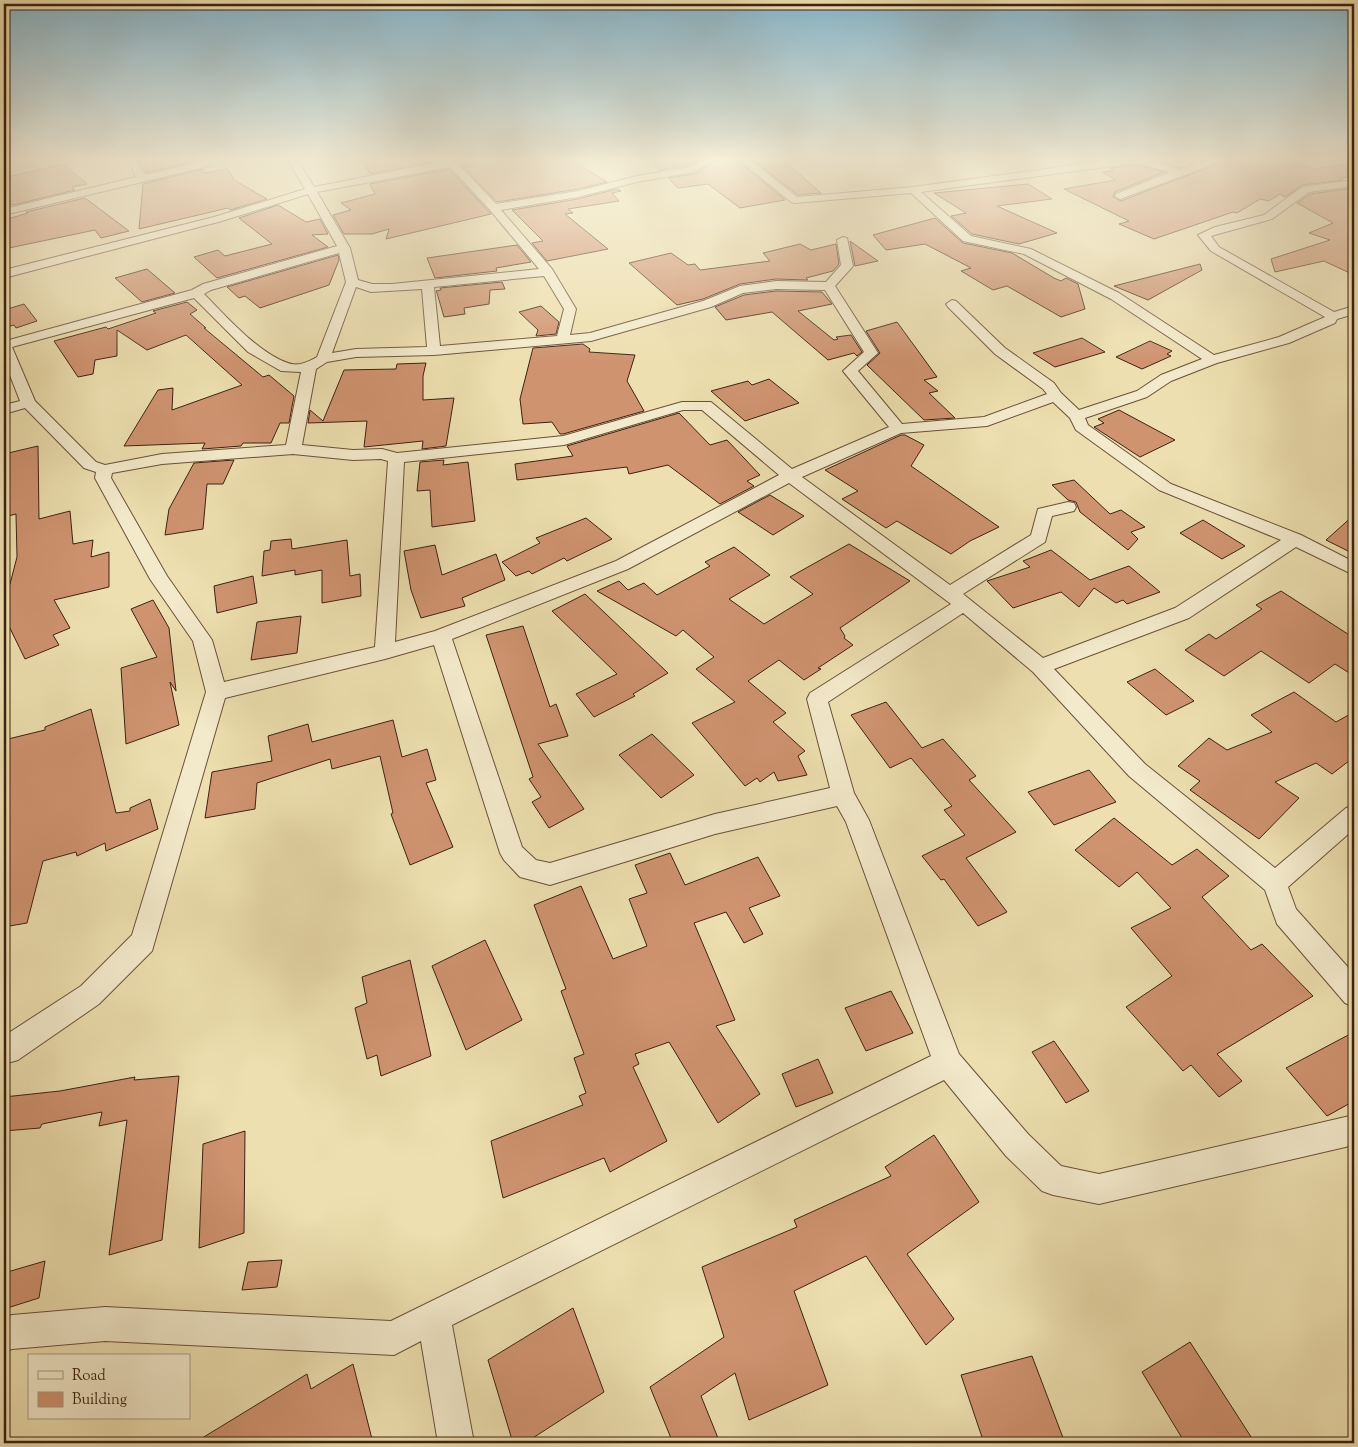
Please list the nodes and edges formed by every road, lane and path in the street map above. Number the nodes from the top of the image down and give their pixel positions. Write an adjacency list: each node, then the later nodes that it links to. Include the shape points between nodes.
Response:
1 (189, 227): 9 (street)
2 (333, 227): 7 (street)
3 (510, 227): 8 (street)
4 (953, 227): 21 (street, via 967,239 1027,251 1115,296)
5 (1229, 227): 16 (street, via 1204,236 1215,249)
6 (843, 240): 12 (street, via 847,266)
7 (344, 248): 10 (street); 13 (street, via 207,287)
8 (548, 272): 11 (street); 17 (street, via 570,308)
9 (4, 274)
10 (352, 282): 11 (street, via 371,288); 20 (street)
11 (428, 284): 19 (street)
12 (829, 286): 17 (street, via 776,285 740,290 707,304 591,336); 27 (street, via 871,353 850,371)
13 (196, 293): 18 (street); 22 (street, via 253,349 286,368)
14 (952, 304): 23 (street, via 1000,351 1049,386)
15 (1354, 310): 16 (street)
16 (1332, 316): 21 (street, via 1330,320 1284,340)
17 (563, 338): 19 (street)
18 (5, 344): 24 (street)
19 (434, 351): 20 (street, via 356,353)
20 (323, 359): 22 (street)
21 (1212, 360): 26 (street, via 1166,378 1142,394)
22 (309, 366): 28 (street)
23 (1055, 396): 26 (street); 27 (street, via 987,421)
24 (28, 403): 25 (street); 30 (street, via 90,465)
25 (4, 410)
26 (1077, 416): 33 (street, via 1081,427 1165,487)
27 (898, 429): 31 (street)
28 (293, 449): 29 (street, via 353,455 382,454); 30 (street, via 162,458)
29 (396, 458): 31 (street, via 564,440 682,406 706,405); 37 (street)
30 (104, 470): 39 (street, via 103,478 159,580 202,640)
31 (790, 476): 35 (street); 36 (street, via 622,565)
32 (1068, 507): 35 (street, via 1044,513 1039,538)
33 (1295, 539): 34 (street); 38 (street, via 1182,613)
34 (1354, 569)
35 (957, 599): 38 (street); 40 (street, via 817,699)
36 (441, 636): 37 (street); 40 (street, via 512,853 529,869 550,874 715,824)
37 (384, 652): 39 (street)
38 (1040, 667): 42 (street, via 1137,770)
39 (216, 692): 44 (street, via 143,942 90,995)
40 (843, 795): 45 (street, via 857,820)
41 (1354, 815): 42 (street)
42 (1276, 883): 43 (street, via 1286,916)
43 (1354, 994)
44 (4, 1050)
45 (948, 1063): 46 (street, via 1017,1145 1053,1180 1099,1188); 47 (street)
46 (1354, 1130)
47 (434, 1316): 48 (street, via 394,1338 105,1324); 49 (street)
48 (4, 1335)
49 (456, 1443)

